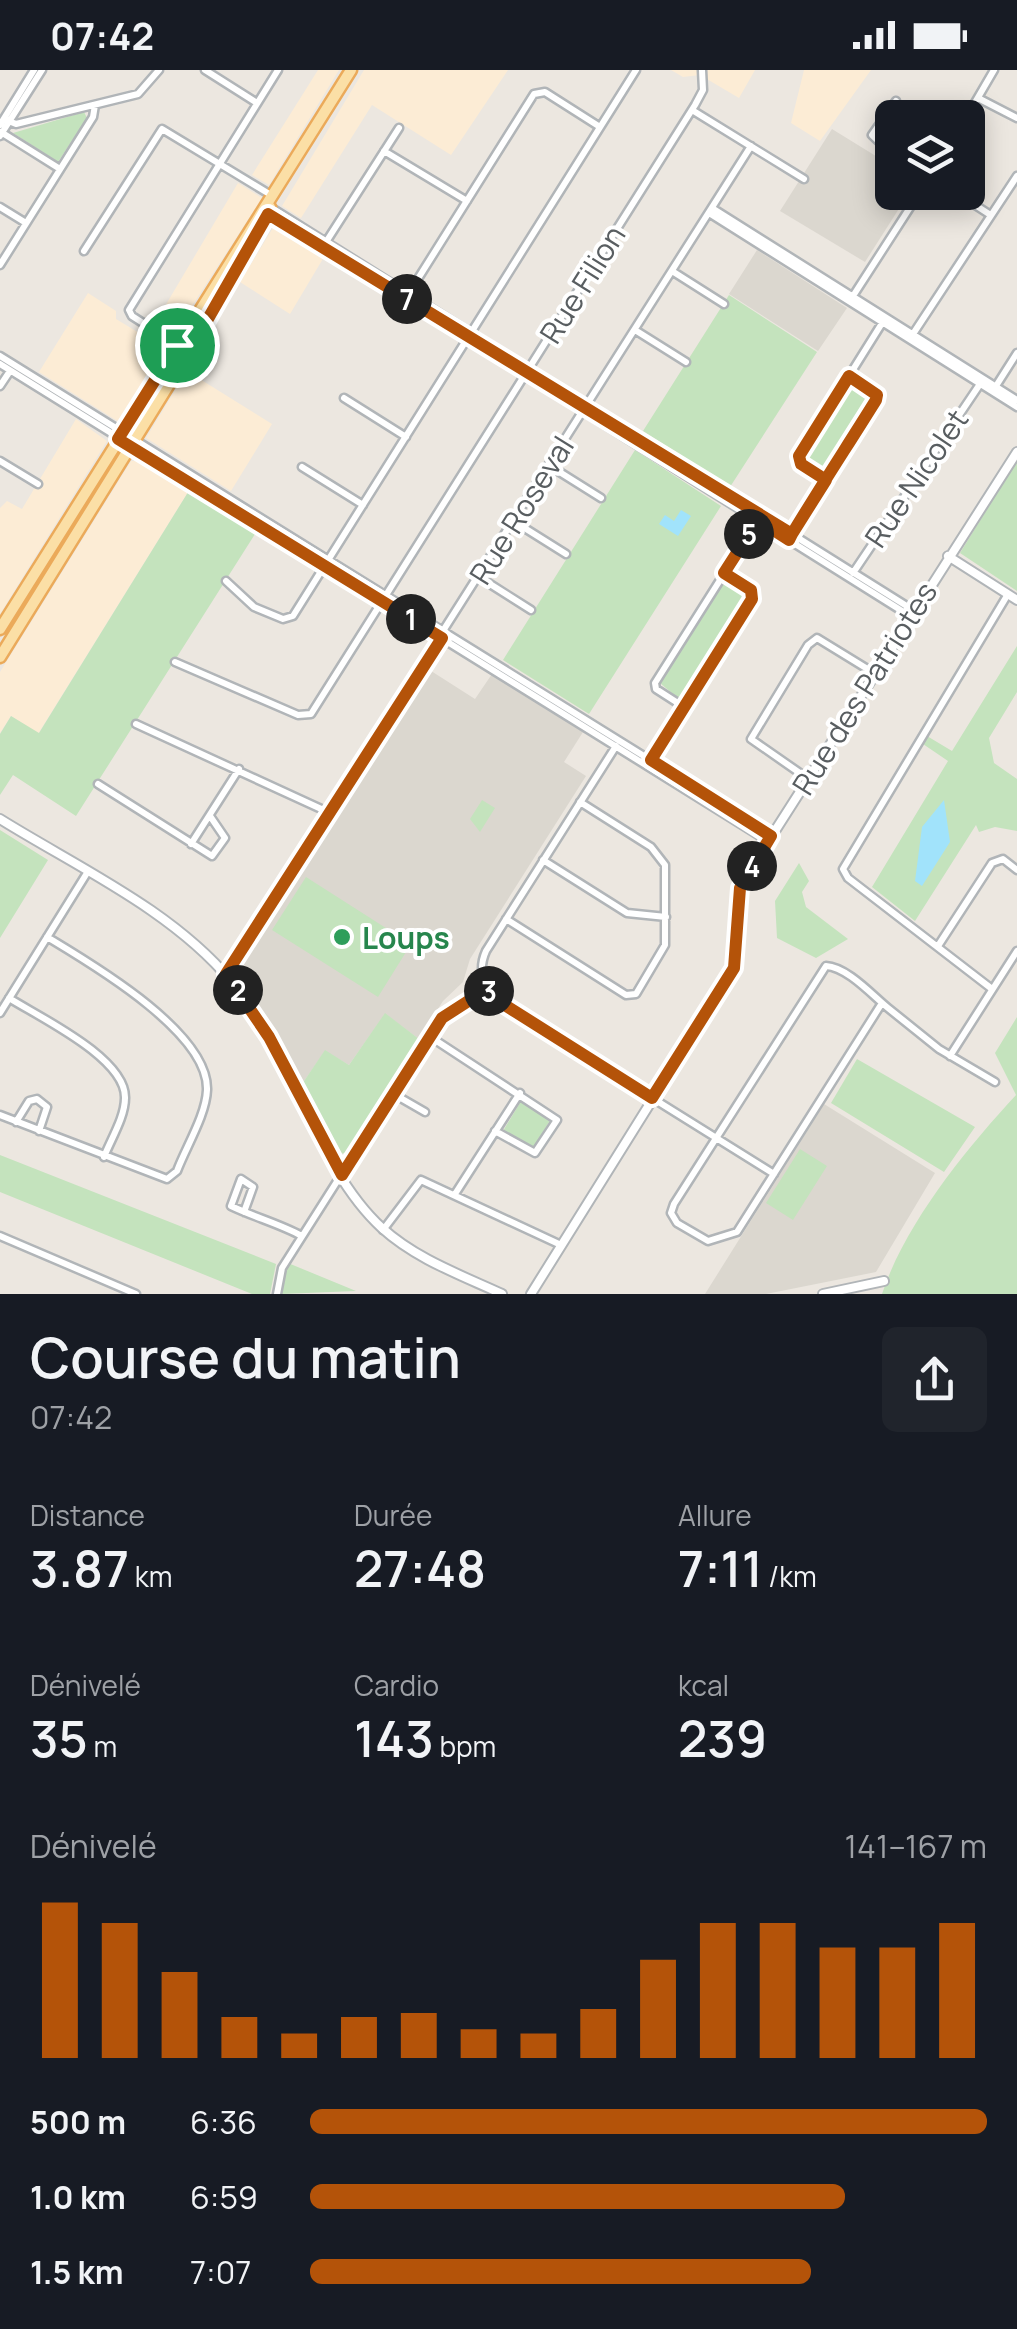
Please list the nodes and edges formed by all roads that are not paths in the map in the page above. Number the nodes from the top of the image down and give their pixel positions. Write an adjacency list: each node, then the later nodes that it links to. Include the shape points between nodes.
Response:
1 (38, 70): 14 (street)
2 (160, 70): 11 (street, via 138,94)
3 (204, 70): 10 (street)
4 (278, 70): 10 (street)
5 (352, 70): 24 (main road)
6 (636, 70): 16 (street)
7 (702, 70): 12 (street, Rue Filion, via 703,90)
8 (994, 70): 9 (street)
9 (978, 98): 13 (street)
10 (257, 102): 19 (street)
11 (95, 105): 14 (street); 20 (street)
12 (692, 110): 17 (street); 48 (street, Rue Filion)
13 (1017, 118)
14 (2, 128): 20 (street)
15 (399, 128): 18 (street)
16 (600, 128): 23 (street, via 536,92); 40 (street)
17 (750, 146): 22 (street); 26 (street, Rue Roseval)
18 (384, 151): 23 (street); 31 (street)
19 (220, 162): 24 (street); 32 (street, via 164,129); 42 (street, via 130,310)
20 (60, 169): 30 (street)
21 (1017, 176): 29 (street)
22 (804, 179)
23 (466, 201): 35 (street)
24 (268, 206): 31 (street); 42 (main road); 43 (main road)
25 (0, 207): 30 (street)
26 (711, 210): 34 (street, Rue Roseval); 36 (street)
27 (909, 210): 36 (street)
28 (983, 210): 29 (street)
29 (989, 214): 41 (street)
30 (26, 223): 33 (street)
31 (325, 244): 35 (street)
32 (84, 252)
33 (0, 265)
34 (672, 271): 37 (street); 39 (street, Rue Roseval)
35 (407, 296): 40 (street)
36 (852, 299): 38 (street)
37 (724, 304)
38 (884, 320): 41 (street); 49 (street)
39 (636, 330): 46 (street); 55 (street, Rue Roseval)
40 (470, 335): 48 (street); 57 (street)
41 (912, 337): 50 (street)
42 (177, 345): 43 (street); 56 (main road)
43 (189, 352): 58 (main road)
44 (1017, 353): 52 (street, Rue Nicolet)
45 (0, 360): 47 (street)
46 (686, 362)
47 (12, 368): 51 (street); 56 (street)
48 (528, 371): 55 (street); 78 (street, Rue Filion)
49 (849, 376): 63 (street, via 877,399); 63 (street, via 798,458)
50 (981, 381): 52 (street); 74 (street, Rue Nicolet)
51 (0, 386)
52 (994, 389): 54 (street)
53 (344, 398): 57 (street)
54 (1017, 403)
55 (586, 408): 62 (street, Rue Roseval); 67 (street)
56 (120, 435): 58 (street); 82 (main road)
57 (406, 437): 66 (street)
58 (133, 443): 72 (street); 84 (main road)
59 (1017, 452): 71 (street, Rue des Patriotes)
60 (0, 461): 64 (street)
61 (302, 466): 66 (street)
62 (550, 466): 65 (street); 68 (street, Rue Roseval)
63 (826, 480): 69 (street)
64 (38, 484)
65 (601, 498)
66 (363, 505): 72 (street)
67 (760, 518): 69 (street); 73 (street)
68 (514, 522): 70 (street); 75 (street, Rue Roseval)
69 (790, 537): 74 (street)
70 (566, 554)
71 (948, 556): 77 (street); 81 (street, Rue des Patriotes)
72 (327, 563): 76 (street, via 284,620 252,606); 78 (street)
73 (724, 573): 87 (street, via 753,595); 87 (street, via 655,683)
74 (852, 575): 81 (street)
75 (480, 577): 80 (street); 83 (street, Rue Roseval)
76 (226, 581)
77 (1008, 594): 79 (street); 106 (street, via 844,867 848,878)
78 (384, 599): 83 (street); 85 (street, Rue Filion, via 308,716)
79 (1017, 600)
80 (530, 610)
81 (912, 613): 86 (street, Rue des Patriotes)
82 (0, 629)
83 (443, 635): 89 (street); 95 (street, Rue Roseval)
84 (0, 658)
85 (175, 662)
86 (874, 673): 92 (street, Rue des Patriotes); 92 (street, via 816,638 796,662 751,738)
87 (684, 707): 90 (street)
88 (136, 724): 91 (street)
89 (617, 744): 90 (street); 94 (street)
90 (649, 763): 98 (street)
91 (239, 768): 95 (street); 96 (street)
92 (808, 778): 98 (street, Rue des Patriotes)
93 (98, 784): 99 (street)
94 (580, 802): 100 (street); 103 (street, via 659,854 666,868)
95 (331, 813): 108 (street, Rue Roseval)
96 (210, 816): 99 (street); 99 (street, via 224,842 212,856)
97 (0, 819): 102 (street)
98 (769, 838): 119 (street, Rue des Patriotes, via 740,888 734,968)
99 (191, 844)
100 (543, 860): 103 (street, via 627,913); 104 (street)
101 (1017, 870): 106 (street, via 1003,859 992,863)
102 (87, 873): 105 (street); 108 (street, via 181,933)
103 (666, 917): 104 (street, via 663,950 632,997)
104 (506, 919): 109 (street, via 483,958)
105 (47, 937): 111 (street); 126 (street, via 150,1004 204,1077 205,1098 170,1178)
106 (938, 946): 110 (street)
107 (1017, 951): 110 (street)
108 (226, 974): 128 (street, via 269,1037)
109 (487, 989): 114 (street, via 448,1010); 119 (street)
110 (992, 990): 115 (street)
111 (10, 998): 113 (street); 126 (street, via 88,1047 120,1080 125,1102)
112 (882, 1003): 115 (street); 125 (street, via 836,967 823,968); 127 (street)
113 (0, 1013)
114 (429, 1036): 117 (street); 118 (street)
115 (950, 1056): 116 (street)
116 (995, 1082)
117 (392, 1093): 120 (street); 128 (street)
118 (520, 1093): 124 (street); 124 (street, via 556,1118 542,1148 530,1153)
119 (652, 1098): 125 (street); 134 (street, Rue des Patriotes)
120 (426, 1112)
121 (0, 1115): 122 (street)
122 (16, 1122): 123 (street); 123 (street, via 28,1101 37,1099 47,1108)
123 (39, 1131): 126 (street)
124 (495, 1131): 129 (street)
125 (716, 1138): 127 (street); 127 (street, via 672,1208 675,1221 692,1232 712,1241 735,1234)
126 (104, 1157)
127 (774, 1174)
128 (342, 1175): 131 (street); 133 (street)
129 (454, 1194): 131 (street, via 418,1180); 134 (street)
130 (244, 1212): 130 (street, via 253,1187 239,1180 230,1204); 133 (street)
131 (383, 1230): 138 (street)
132 (0, 1236): 136 (street)
133 (302, 1236): 137 (street, via 282,1268)
134 (561, 1245): 139 (street, Rue des Patriotes)
135 (884, 1281): 140 (street)
136 (136, 1294)
137 (276, 1294)
138 (502, 1294)
139 (531, 1294)
140 (823, 1294)

